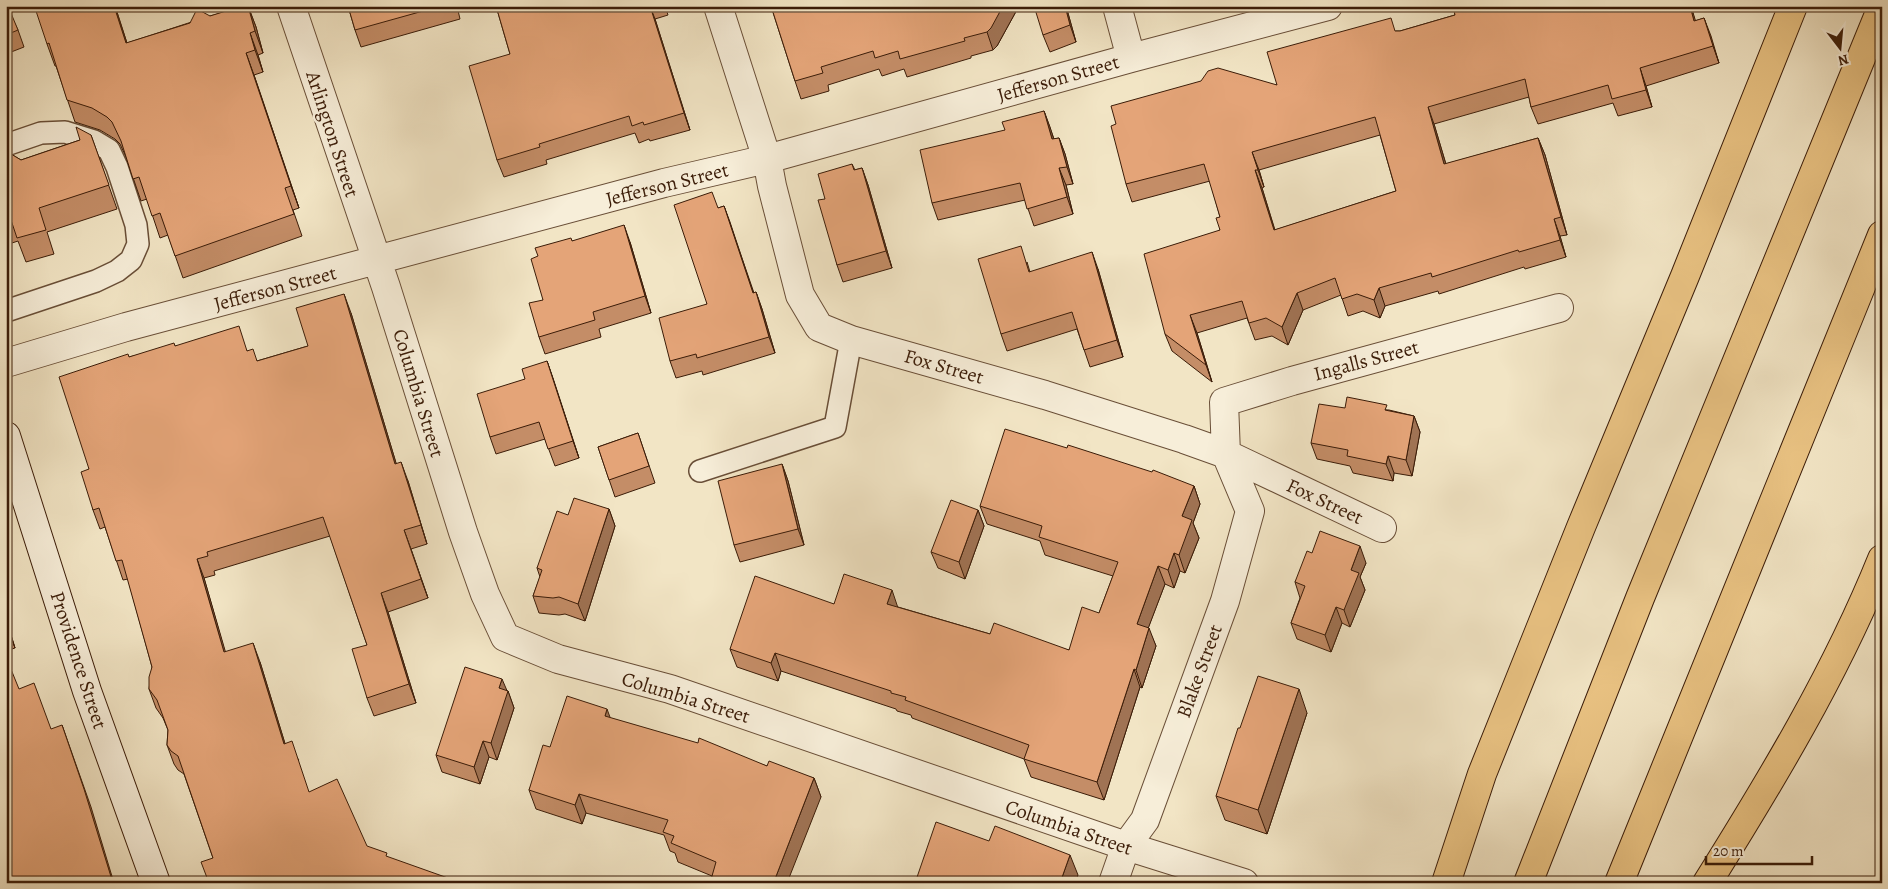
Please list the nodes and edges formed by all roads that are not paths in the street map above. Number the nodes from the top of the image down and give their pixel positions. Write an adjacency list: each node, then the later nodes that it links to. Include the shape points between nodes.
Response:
1 (291, 6): 11 (street, Arlington Street)
2 (718, 6): 9 (street, Fox Street)
3 (1118, 6): 7 (street)
4 (1328, 6): 7 (street, Jefferson Street)
5 (1793, 6): 25 (highway, via 1482,774)
6 (1882, 7): 26 (highway, via 1640,598)
7 (1131, 58): 9 (street, Jefferson Street)
8 (6, 145): 13 (lane, via 41,133 65,132 94,141 109,150 136,225 138,244 131,260 117,271)
9 (767, 159): 11 (street, Jefferson Street, via 664,183); 14 (street, Fox Street, via 800,295 819,327)
10 (1882, 235): 27 (highway)
11 (376, 261): 15 (street, Jefferson Street, via 126,327); 21 (street, Columbia Street, via 463,532 485,594 505,637 558,660 670,689)
12 (1559, 308): 17 (street, Ingalls Street, via 1318,373 1224,402)
13 (6, 311)
14 (851, 340): 17 (street, Fox Street, via 1044,395); 18 (lane, via 835,427)
15 (6, 364)
16 (6, 436): 22 (street, Providence Street, via 88,691)
17 (1226, 454): 19 (street, Fox Street); 21 (street, Blake Street, via 1250,511 1225,601 1145,820)
18 (700, 471)
19 (1382, 528)
20 (1882, 559): 28 (highway, via 1863,605 1810,710)
21 (1126, 846): 23 (street, Blake Street); 24 (street, Columbia Street)
22 (156, 883)
23 (1113, 883)
24 (1244, 883)
25 (1446, 883)
26 (1528, 883)
27 (1619, 883)
28 (1707, 883)

